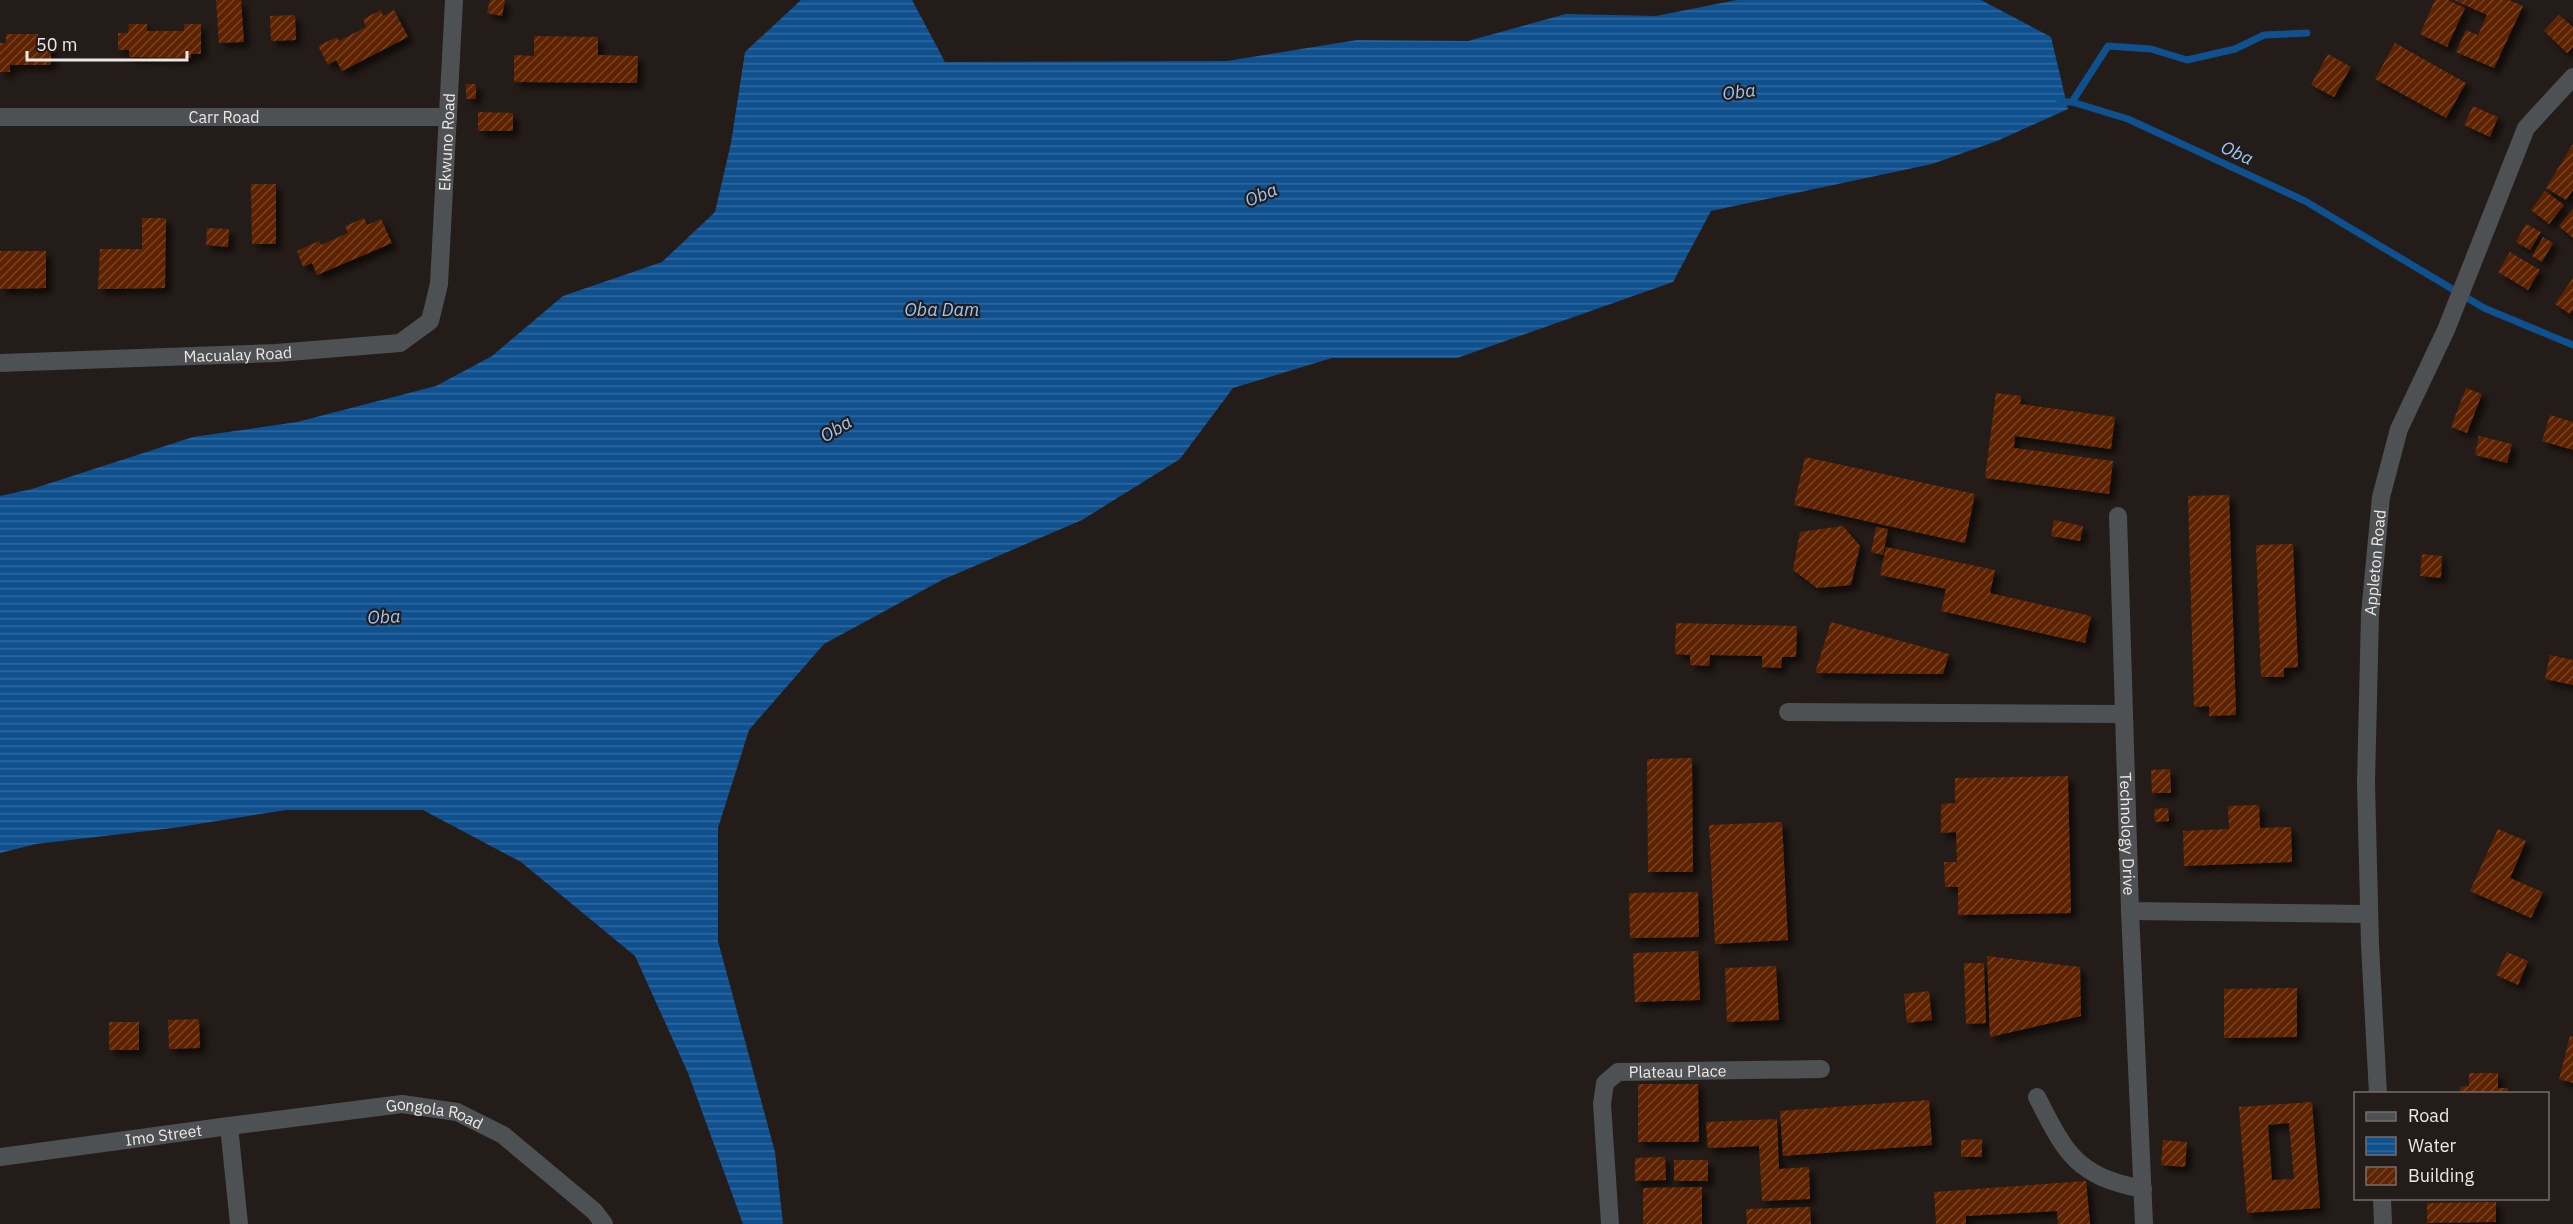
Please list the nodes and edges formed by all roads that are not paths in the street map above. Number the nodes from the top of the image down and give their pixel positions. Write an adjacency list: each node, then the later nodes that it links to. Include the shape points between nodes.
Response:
1 (454, 0): 4 (street, Ekwuno Road)
2 (2573, 77): 11 (street, Appleton Road, via 2526,128 2446,330 2399,429 2381,497 2370,614 2366,783)
3 (0, 117): 4 (street, Carr Road)
4 (448, 117): 5 (street, Ekwuno Road)
5 (438, 284): 6 (street, Macualay Road, via 430,321 400,343 276,353)
6 (0, 363)
7 (2118, 516): 9 (street, Technology Drive)
8 (1788, 712): 9 (street)
9 (2124, 714): 10 (street, Technology Drive)
10 (2130, 911): 11 (street, Technology Drive); 17 (street)
11 (2369, 914): 13 (street, Appleton Road)
12 (1821, 1069): 21 (street, Plateau Place, via 1618,1072 1605,1083 1602,1104)
13 (2378, 1092)
14 (2037, 1097): 17 (street, via 2061,1144 2083,1168 2112,1183)
15 (230, 1126): 16 (street, Imo Street); 19 (street); 20 (street, Gongola Road, via 402,1104 457,1112 503,1135 594,1211)
16 (0, 1157)
17 (2143, 1189): 22 (street)
18 (2382, 1200): 23 (street)
19 (239, 1224)
20 (604, 1224)
21 (1610, 1224)
22 (2144, 1224)
23 (2383, 1224)

